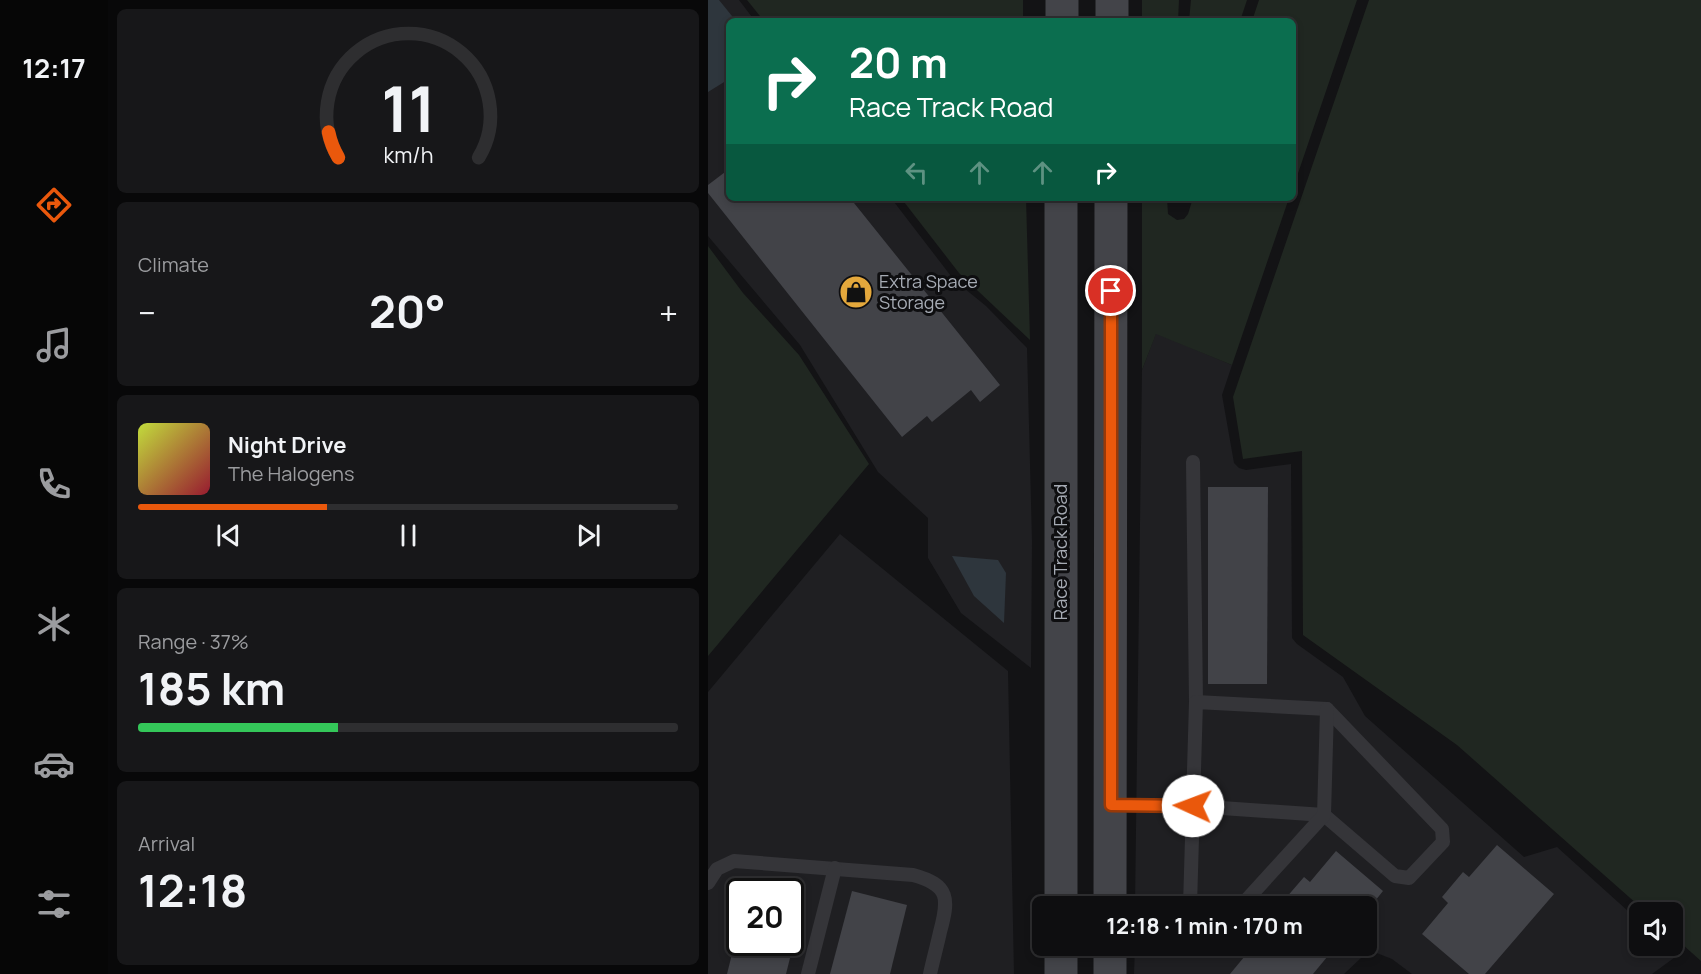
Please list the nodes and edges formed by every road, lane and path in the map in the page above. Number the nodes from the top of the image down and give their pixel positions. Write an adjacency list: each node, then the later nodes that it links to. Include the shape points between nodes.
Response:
1 (1062, 0): 3 (main road)
2 (1112, 0): 4 (main road)
3 (1062, 18)
4 (1112, 18)
5 (1061, 201): 10 (main road, Race Track Road)
6 (1111, 201): 11 (main road)
7 (1194, 462): 8 (lane)
8 (1196, 702): 9 (lane); 12 (lane)
9 (1327, 709): 13 (lane); 13 (lane, via 1442,829 1443,842 1409,878 1395,876)
10 (1061, 805): 11 (main road); 16 (main road, Race Track Road)
11 (1111, 805): 12 (lane); 17 (main road)
12 (1193, 806): 13 (lane); 18 (lane)
13 (1324, 815): 19 (lane)
14 (835, 868): 15 (lane, via 734,861 717,869); 22 (lane); 23 (lane, via 913,875 930,880 943,892 947,907)
15 (708, 884)
16 (1061, 896)
17 (1110, 896)
18 (1190, 896)
19 (1250, 896)
20 (1061, 956): 24 (main road)
21 (1110, 956): 25 (main road)
22 (808, 974)
23 (930, 974)
24 (1061, 974)
25 (1110, 974)

